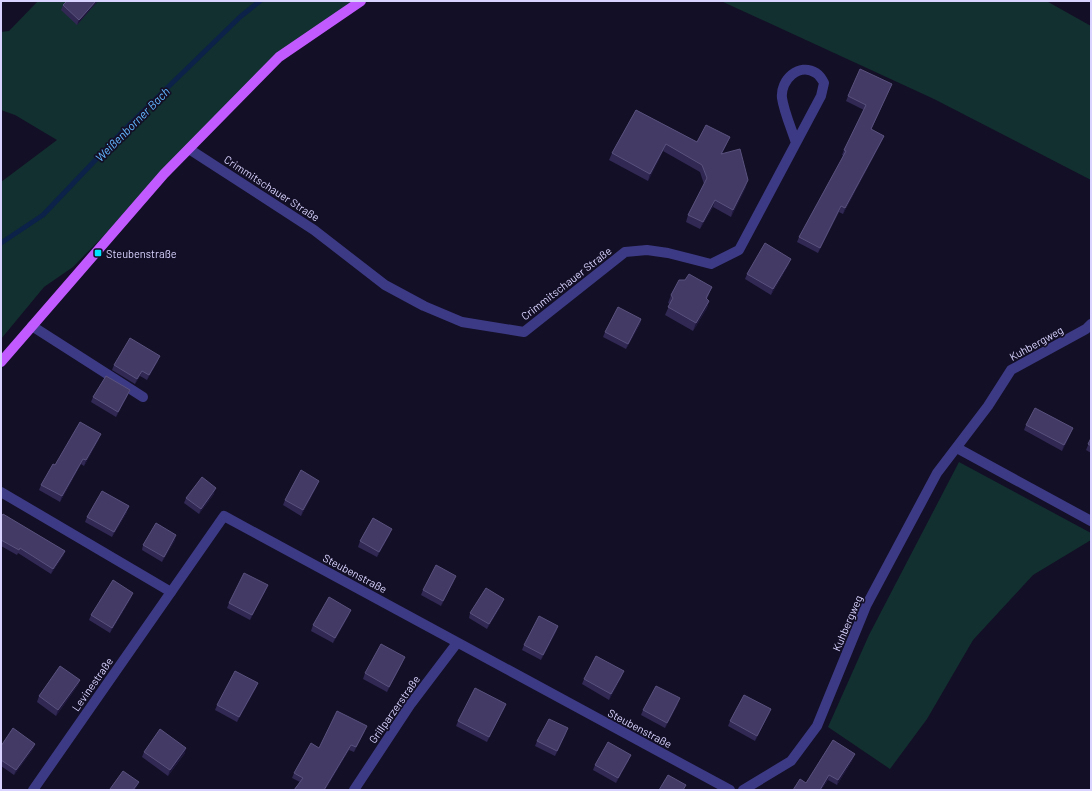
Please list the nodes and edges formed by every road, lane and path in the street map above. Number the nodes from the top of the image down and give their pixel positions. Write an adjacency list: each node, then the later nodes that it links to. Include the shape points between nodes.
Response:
1 (361, 1): 3 (main road, via 279,57)
2 (796, 143): 2 (street, Crimmitschauer Straße, via 821,96 824,83 817,73 806,69 794,72 785,81 782,97); 3 (street, Crimmitschauer Straße, via 738,250 711,264 668,252 626,252 524,332 462,322 424,306 385,285 314,230)
3 (189, 149): 5 (main road, via 164,174)
4 (1091, 324): 8 (street, Kuhbergweg, via 1011,370)
5 (32, 326): 6 (main road); 7 (street)
6 (1, 362)
7 (143, 397)
8 (957, 448): 10 (street); 16 (street, Kuhbergweg, via 938,473 866,606 817,726 791,761)
9 (1, 492): 11 (street)
10 (1091, 521)
11 (171, 592): 12 (street, Steubenstraße, via 224,516); 13 (street, Levinestraße)
12 (457, 643): 14 (street, Grillparzerstraße, via 410,705); 15 (street, Steubenstraße)
13 (33, 790)
14 (354, 790)
15 (730, 790)
16 (743, 790)

